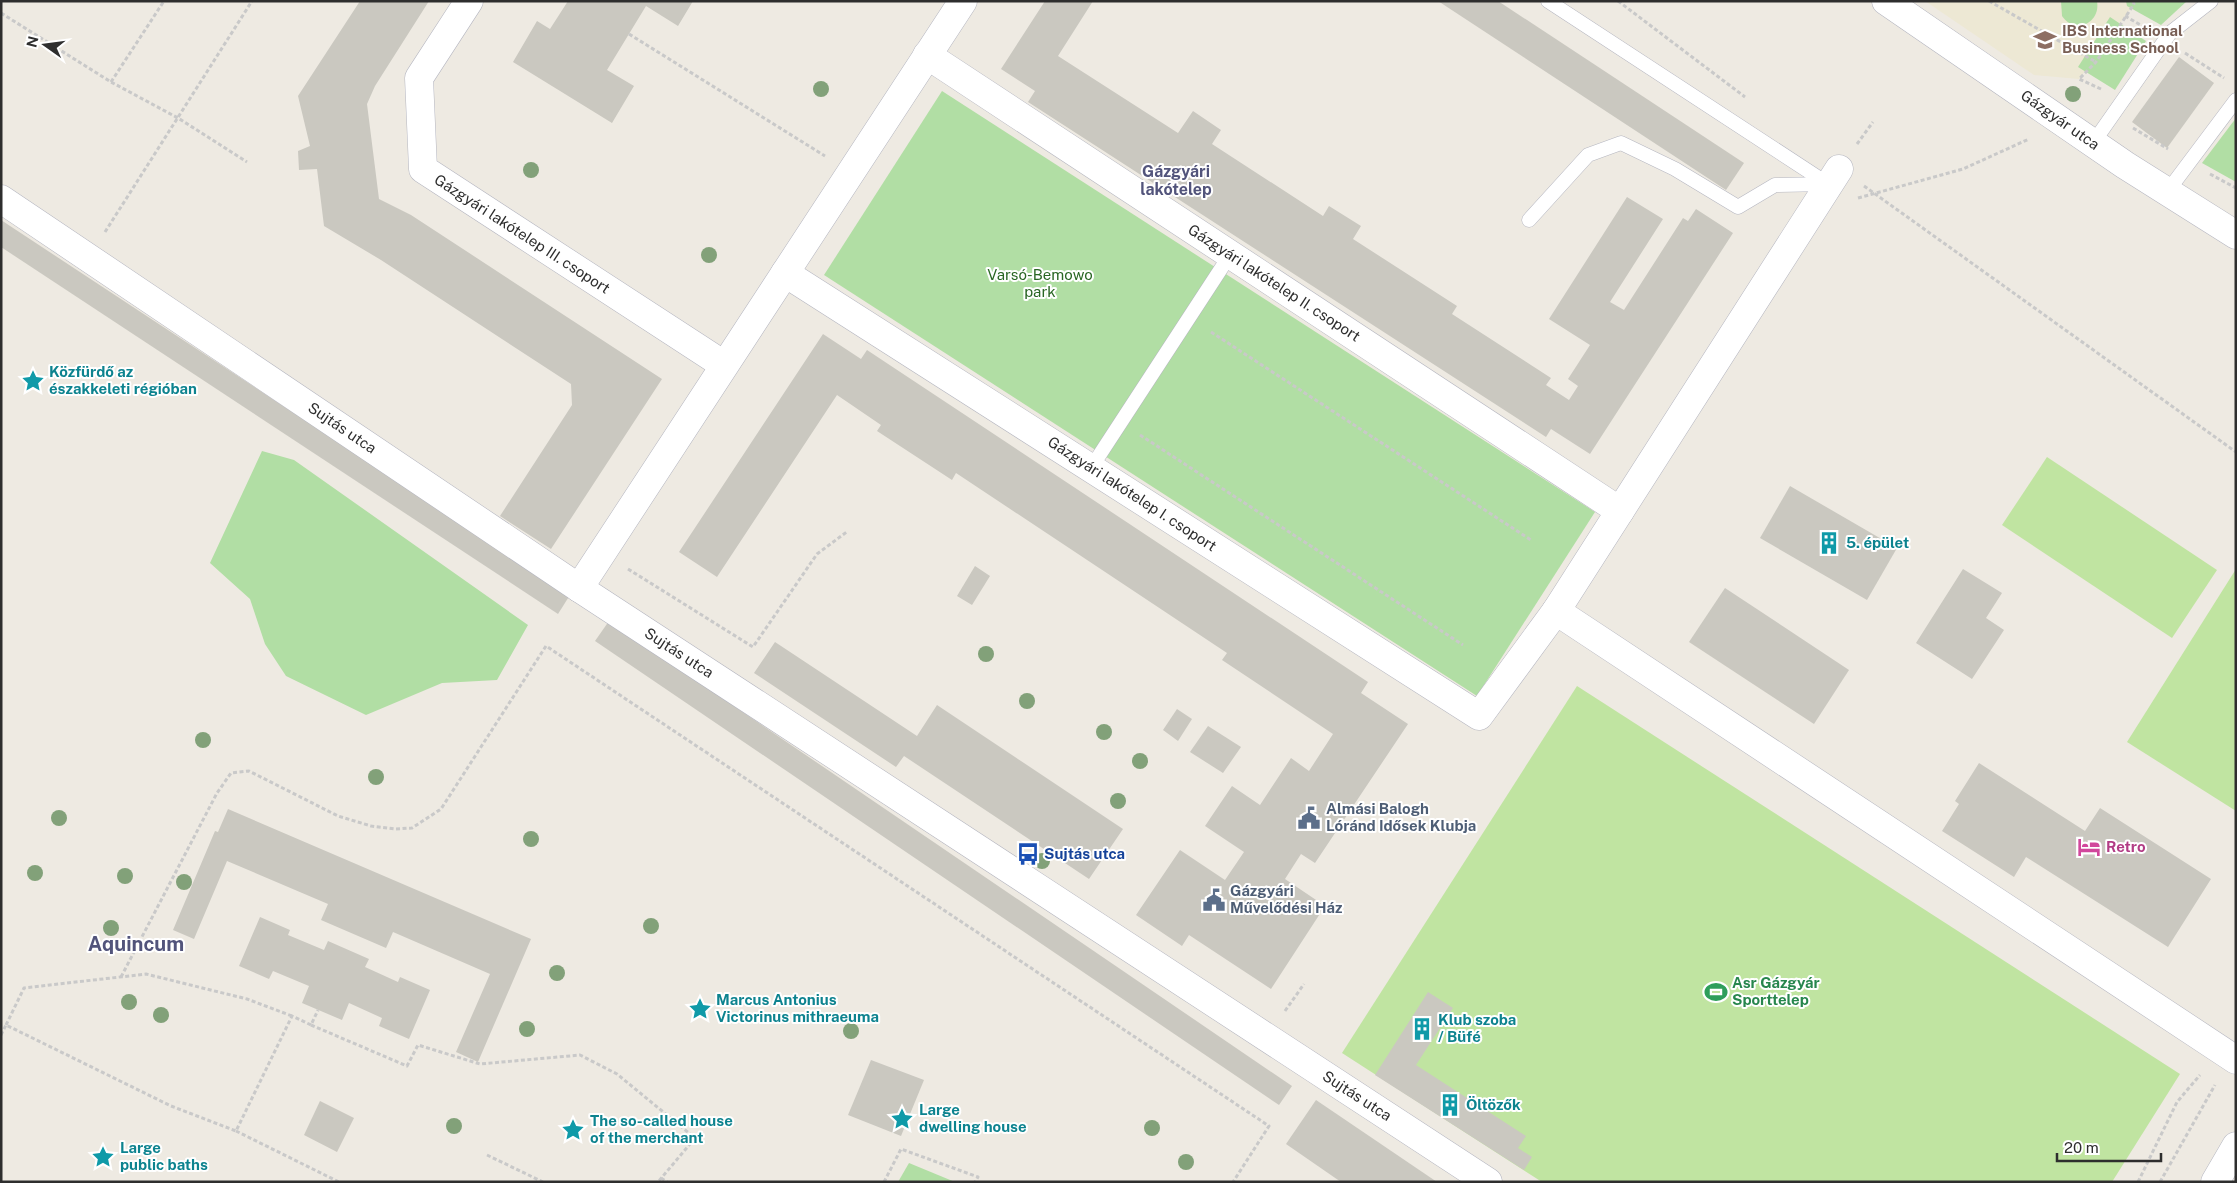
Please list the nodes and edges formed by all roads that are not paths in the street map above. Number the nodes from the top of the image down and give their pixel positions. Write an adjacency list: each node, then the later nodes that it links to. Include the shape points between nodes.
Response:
1 (469, 1): 16 (street, Gázgyári lakótelep III. csoport, via 419,78 423,169)
2 (963, 1): 6 (street)
3 (1548, 1): 9 (lane)
4 (1886, 1): 8 (street, Gázgyár utca)
5 (2211, 1): 8 (lane, via 2170,33)
6 (927, 55): 14 (street, Gázgyári lakótelep II. csoport); 15 (street)
7 (2236, 100): 10 (lane)
8 (2093, 143): 10 (street, Gázgyár utca)
9 (1834, 176): 12 (lane, via 1775,185 1738,207 1676,168 1621,143 1588,155); 18 (street)
10 (2167, 192): 13 (street, Gázgyár utca)
11 (1, 199): 19 (street, Sujtás utca)
12 (1529, 220)
13 (2236, 235)
14 (1230, 255): 17 (lane); 18 (street, Gázgyári lakótelep II. csoport)
15 (785, 273): 16 (street); 17 (street, Gázgyári lakótelep I. csoport)
16 (724, 366): 19 (street)
17 (1091, 468): 20 (street, Gázgyári lakótelep I. csoport, via 1478,716)
18 (1620, 511): 20 (street)
19 (579, 588): 23 (street, Sujtás utca)
20 (1556, 611): 21 (street)
21 (2228, 1055)
22 (2236, 1146): 24 (street)
23 (1488, 1182)
24 (2215, 1182)

